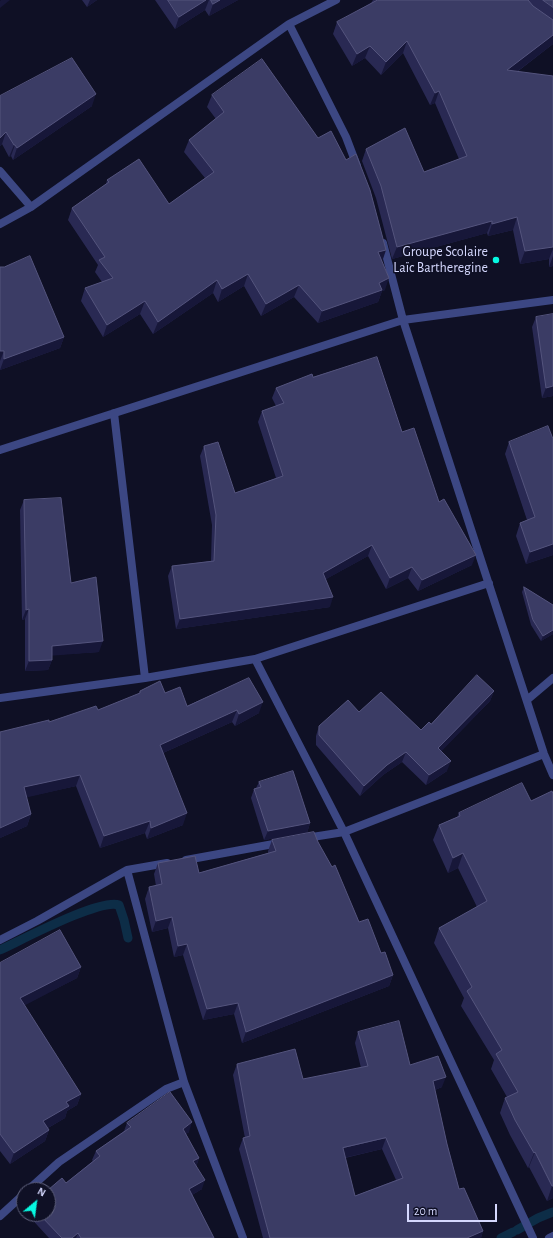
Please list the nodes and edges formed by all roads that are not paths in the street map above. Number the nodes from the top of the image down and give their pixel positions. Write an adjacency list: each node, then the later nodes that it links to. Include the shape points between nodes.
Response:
1 (336, 0): 2 (street)
2 (289, 24): 4 (street, via 346,137); 5 (street)
3 (0, 171): 5 (street)
4 (360, 172)
5 (31, 207): 6 (street)
6 (0, 224)
7 (381, 237): 9 (street)
8 (553, 300): 9 (street)
9 (403, 320): 10 (street); 12 (street)
10 (114, 413): 11 (street); 14 (street)
11 (0, 450)
12 (489, 583): 13 (street); 17 (street)
13 (254, 659): 14 (street); 20 (street)
14 (145, 678): 16 (street)
15 (553, 678): 17 (street)
16 (0, 698)
17 (527, 700): 18 (street)
18 (544, 754): 19 (street); 20 (street)
19 (553, 775)
20 (344, 832): 21 (street); 29 (street)
21 (127, 870): 22 (street); 23 (street)
22 (0, 940)
23 (184, 1082): 24 (street, via 166,1089 59,1162); 28 (street)
24 (37, 1182)
25 (16, 1201): 26 (street)
26 (0, 1216)
27 (553, 1236): 30 (street)
28 (243, 1238)
29 (533, 1238)
30 (549, 1238)

